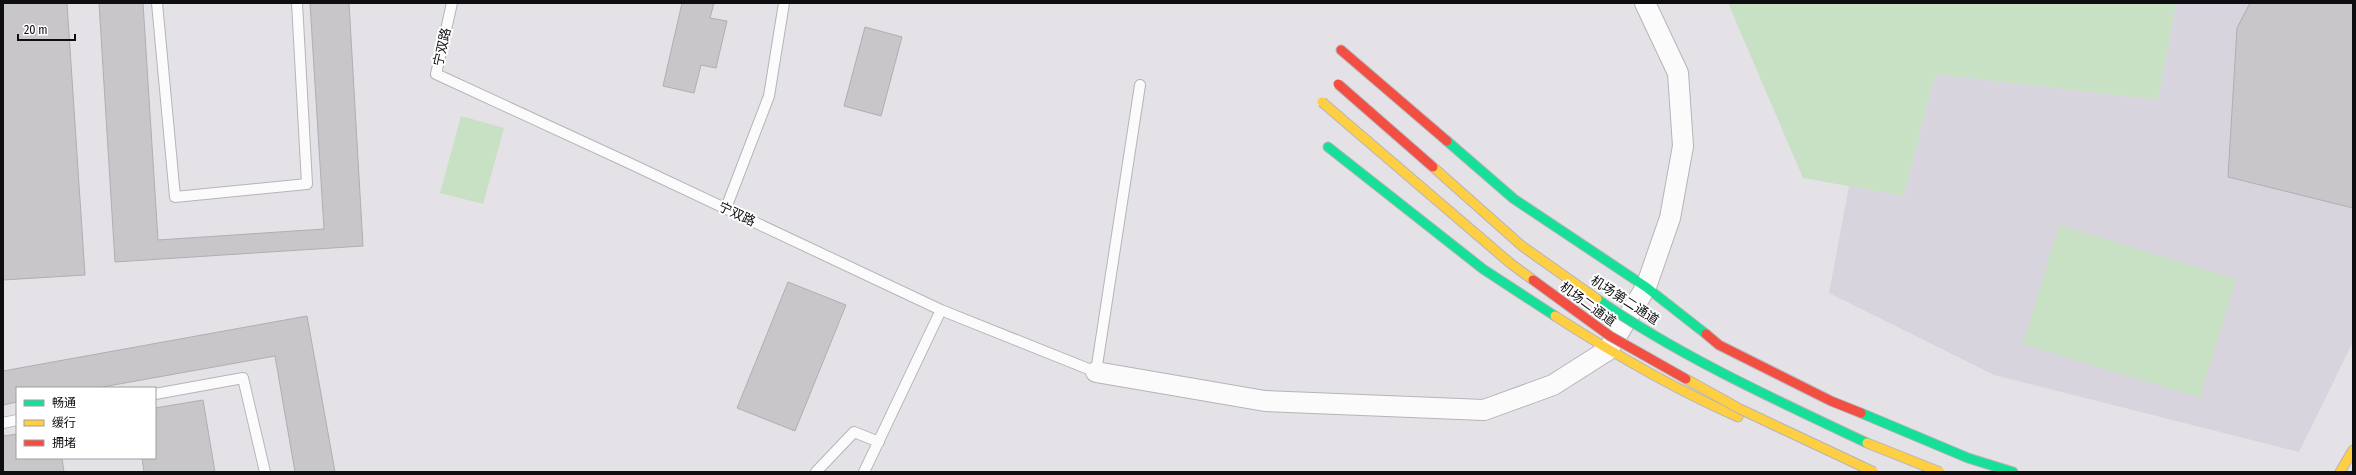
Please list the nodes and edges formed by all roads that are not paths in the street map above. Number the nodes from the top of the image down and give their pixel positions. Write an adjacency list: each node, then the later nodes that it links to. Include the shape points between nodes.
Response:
1 (157, 3): 2 (lane, via 176,196 308,184)
2 (297, 3)
3 (452, 3): 11 (lane, 宁双路, via 436,74)
4 (784, 3): 11 (lane, via 769,96)
5 (1644, 3): 12 (street, via 1678,73 1683,146 1670,218)
6 (1341, 50): 12 (main road, via 1514,199)
7 (1338, 84): 26 (main road, 机场第二通道, bridge, via 1522,246 1623,317 1751,388 1891,454)
8 (1140, 85): 15 (lane)
9 (1322, 102): 25 (main road, 机场二通道, bridge, via 1510,263 1610,336 1740,409)
10 (1328, 147): 14 (main road, via 1483,269)
11 (726, 208): 13 (lane, 宁双路)
12 (1646, 286): 14 (street); 27 (main road, via 1726,348 1831,401 1968,458)
13 (941, 310): 15 (lane, 宁双路); 19 (lane)
14 (1608, 350): 15 (street, via 1553,385 1484,410 1265,401); 24 (main road, via 1697,399)
15 (1096, 372)
16 (156, 394): 21 (lane, via 243,378)
17 (16, 420): 18 (lane)
18 (3, 423)
19 (879, 442): 22 (lane, via 854,432); 23 (lane)
20 (2353, 450): 28 (main road)
21 (265, 472)
22 (816, 472)
23 (864, 472)
24 (1860, 472)
25 (1874, 472)
26 (1940, 472)
27 (2013, 472)
28 (2340, 472)

